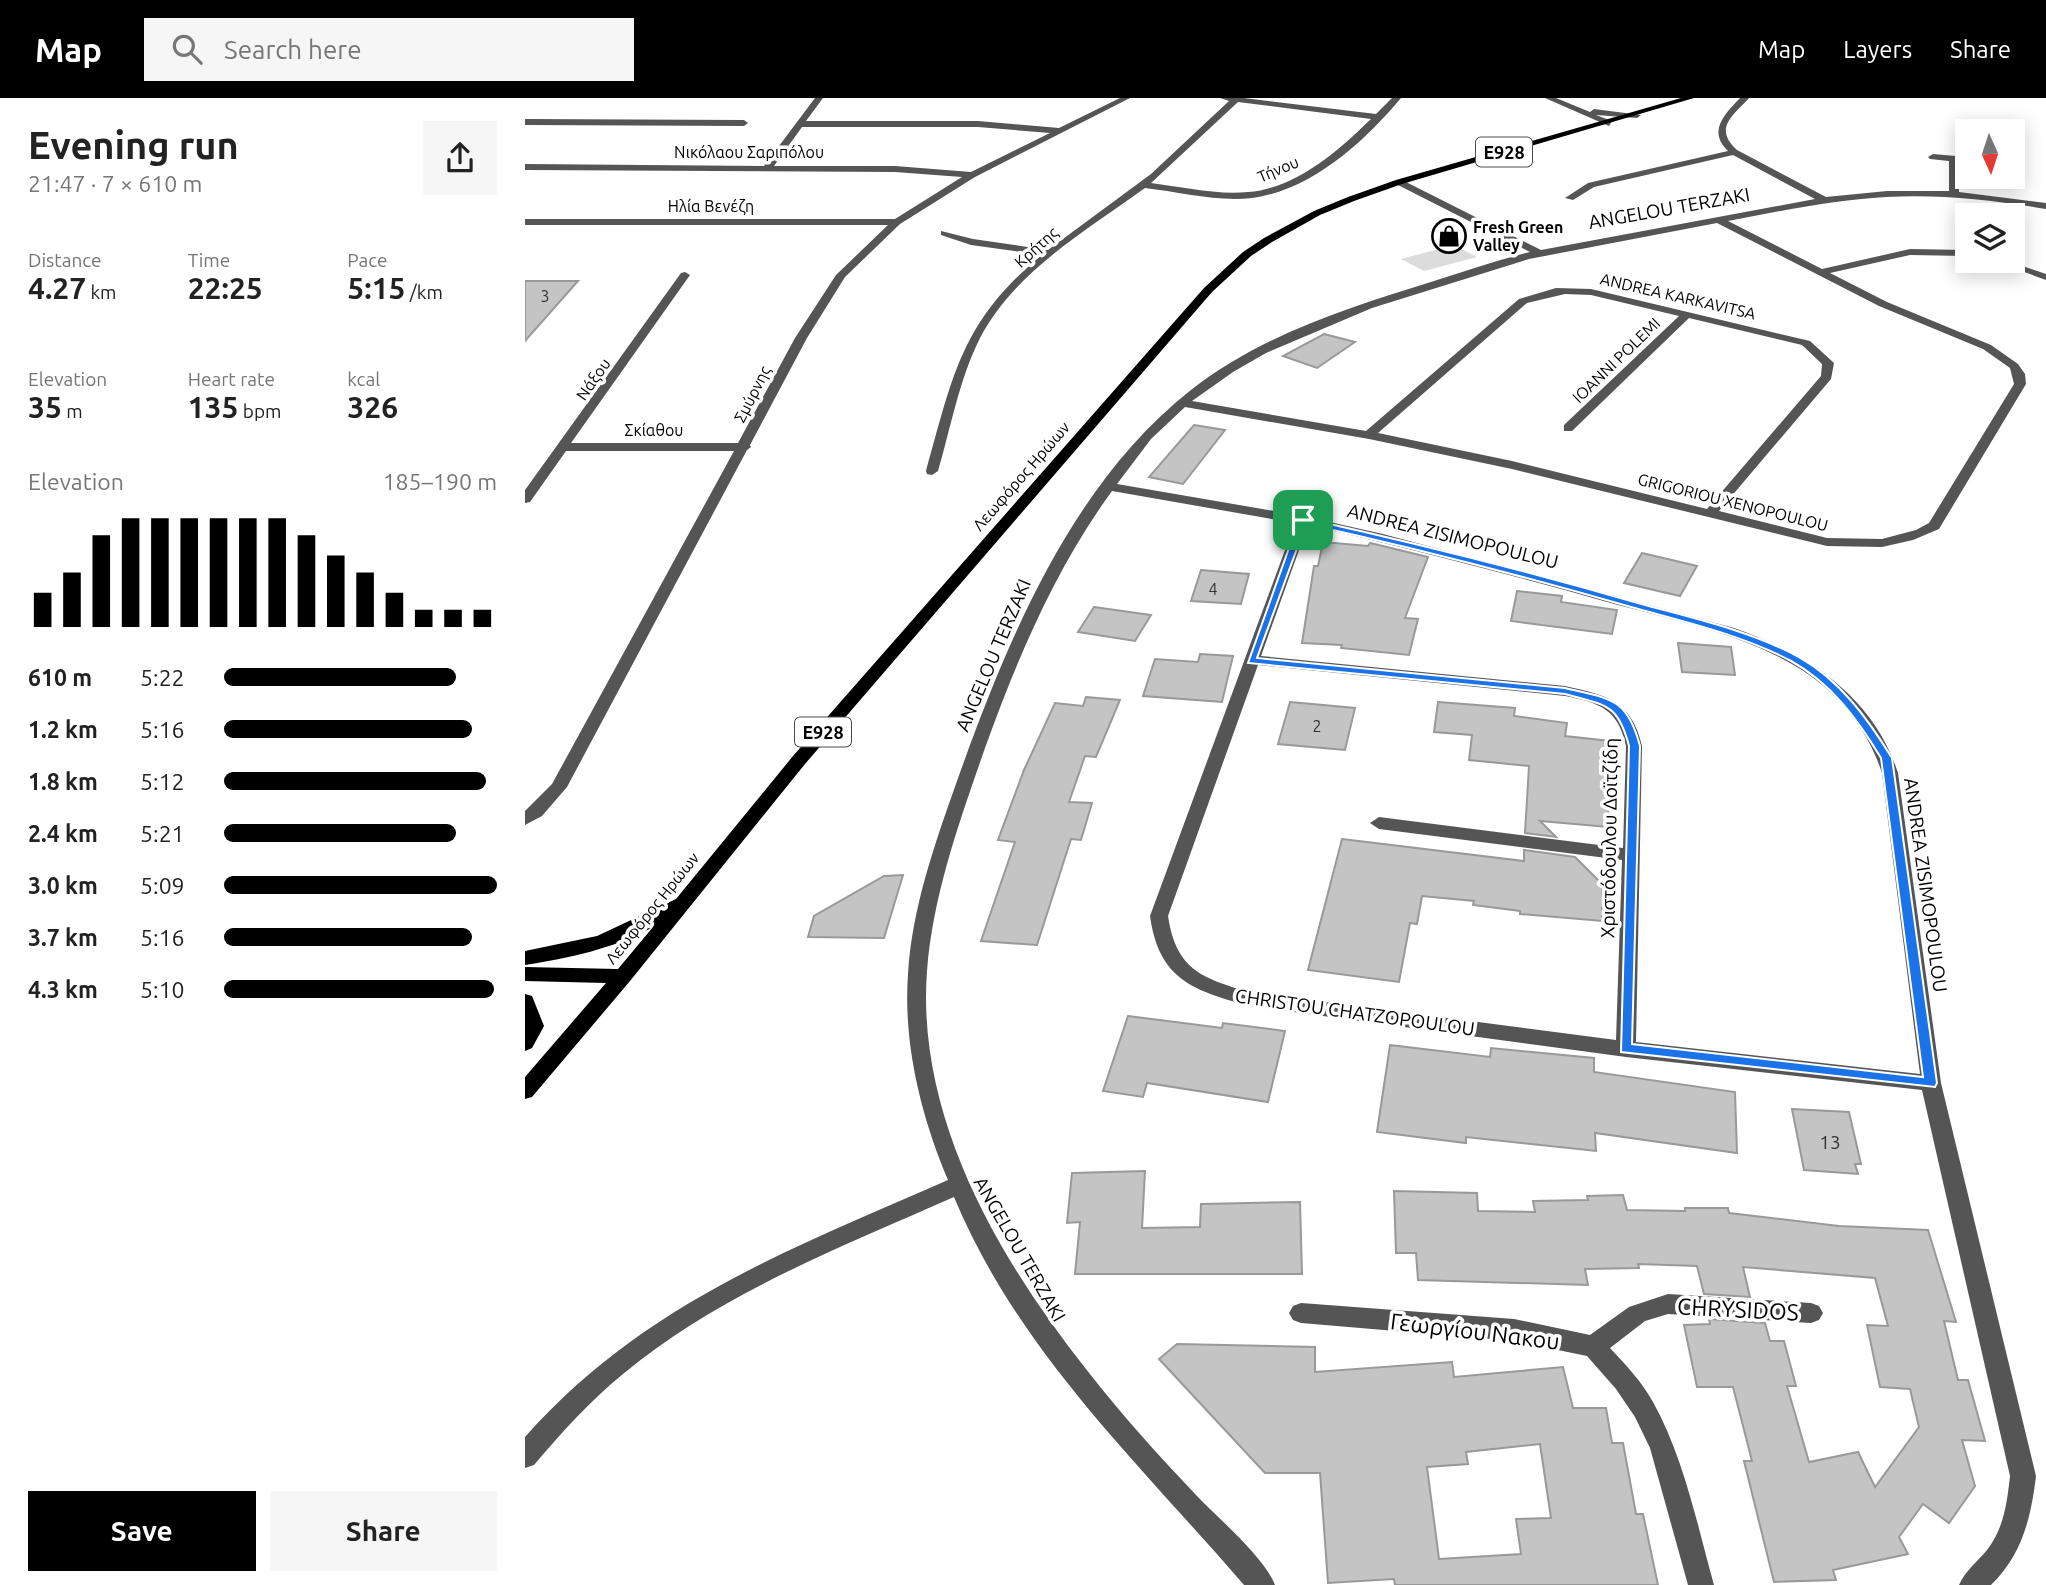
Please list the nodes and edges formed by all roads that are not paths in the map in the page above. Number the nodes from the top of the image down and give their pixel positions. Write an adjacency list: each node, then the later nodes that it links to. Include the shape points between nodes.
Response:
1 (819, 98): 15 (street)
2 (1126, 98): 16 (street, Σμύρνης)
3 (1221, 98): 8 (street)
4 (1397, 98): 11 (street, Τήνου)
5 (1549, 98): 9 (street)
6 (1690, 98): 10 (main road, Λεωφόρος Ηρώων / E928)
7 (1745, 98): 17 (street, via 1721,128 1723,141)
8 (1235, 100): 11 (street); 24 (street, Κρήτης)
9 (1573, 108): 10 (street); 14 (street)
10 (1637, 115): 14 (main road, Λεωφόρος Ηρώων / E928)
11 (1378, 117): 24 (street, Τήνου, via 1339,155 1265,193 1222,195)
12 (525, 122): 13 (street)
13 (744, 123)
14 (1609, 123): 23 (main road, Λεωφόρος Ηρώων / E928)
15 (802, 124): 16 (street, via 978,124); 21 (street)
16 (1063, 131): 22 (street, Σμύρνης)
17 (1734, 152): 26 (street, via 1591,185); 27 (street)
18 (1933, 157): 19 (street)
19 (1954, 159): 25 (street)
20 (525, 167): 21 (street, Νικόλαου Σαριπόλου)
21 (768, 167): 22 (street, Νικόλαου Σαριπόλου)
22 (972, 175): 31 (street, Σμύρνης)
23 (1399, 182): 35 (street); 55 (main road, Λεωφόρος Ηρώων / E928, via 1290,227 1247,254 1208,290 799,760)
24 (1144, 185): 34 (street, Κρήτης)
25 (1954, 194): 27 (street, ANGELOU TERZAKI, via 1888,194); 28 (street, ANGELOU TERZAKI)
26 (1570, 198)
27 (1826, 201): 29 (street, ANGELOU TERZAKI)
28 (2046, 206)
29 (1719, 220): 35 (street, ANGELOU TERZAKI); 37 (street, GRIGORIOU XENOPOULOU)
30 (525, 222): 31 (street, Ηλία Βενέζη)
31 (897, 222): 45 (street, Σμύρνης, via 834,284)
32 (946, 233): 34 (street, via 971,242)
33 (1955, 252): 37 (street, via 1914,251)
34 (1048, 253): 46 (street, Κρήτης, via 985,322 972,345)
35 (1539, 253): 41 (street, ANGELOU TERZAKI, via 1345,312 1258,353)
36 (2025, 270): 39 (street)
37 (1818, 273): 49 (street, GRIGORIOU XENOPOULOU, via 1987,346 2014,366 2020,384 1934,526 1917,536 1853,545)
38 (685, 275): 44 (street, Νάξου)
39 (2046, 277)
40 (1686, 315): 42 (street, IOANNI POLEMI); 43 (street, ANDREA KARKAVITSA, via 1581,291 1535,296 1523,301); 49 (street, ANDREA KARKAVITSA, via 1806,343 1822,355 1830,371)
41 (1182, 403): 43 (street, GRIGORIOU XENOPOULOU); 47 (street, ANGELOU TERZAKI)
42 (1568, 428)
43 (1369, 435): 49 (street, GRIGORIOU XENOPOULOU)
44 (564, 447): 45 (street, Σκίαθου); 48 (street, Νάξου)
45 (745, 447): 52 (street, Σμύρνης, via 559,787)
46 (933, 471)
47 (1108, 486): 50 (street, ANDREA ZISIMOPOULOU); 64 (street, ANGELOU TERZAKI, via 1063,550 1028,615 971,766 929,897 919,948 919,1046)
48 (525, 499)
49 (1710, 513)
50 (1303, 520): 51 (street, CHRISTOU CHATZOPOULOU); 62 (street, ANDREA ZISIMOPOULOU, via 1740,635 1796,660 1822,678 1862,718 1886,758)
51 (1251, 660): 54 (street, Χριστόδουλου Δοϊτζίδη, via 1565,691 1603,701 1618,709 1635,746); 61 (street, CHRISTOU CHATZOPOULOU, via 1159,916 1165,952 1175,965 1201,984 1249,999)
52 (525, 819)
53 (1379, 823): 54 (street)
54 (1631, 855): 61 (street, Χριστόδουλου Δοϊτζίδη)
55 (688, 897): 56 (main road, via 619,937 570,952); 58 (main road, Λεωφόρος Ηρώων / E928)
56 (525, 958)
57 (525, 974): 58 (main road)
58 (623, 976): 63 (main road, Λεωφόρος Ηρώων / E928)
59 (525, 1001): 60 (main road, via 534,1026)
60 (525, 1043)
61 (1626, 1049): 62 (street, CHRISTOU CHATZOPOULOU)
62 (1931, 1083): 71 (street, ANDREA ZISIMOPOULOU, via 2023,1476 2019,1516 2006,1549)
63 (525, 1091)
64 (957, 1186): 68 (street, via 788,1261 652,1339 582,1395); 69 (street, ANGELOU TERZAKI, via 996,1258 1058,1354 1132,1444)
65 (1301, 1313): 67 (street, Γεωργίου Νακου, via 1514,1330)
66 (1811, 1313): 67 (street, CHRYSIDOS, via 1651,1306 1628,1318)
67 (1594, 1347): 70 (street, via 1625,1381 1662,1447)
68 (525, 1456)
69 (1262, 1585)
70 (1702, 1585)
71 (1972, 1585)

